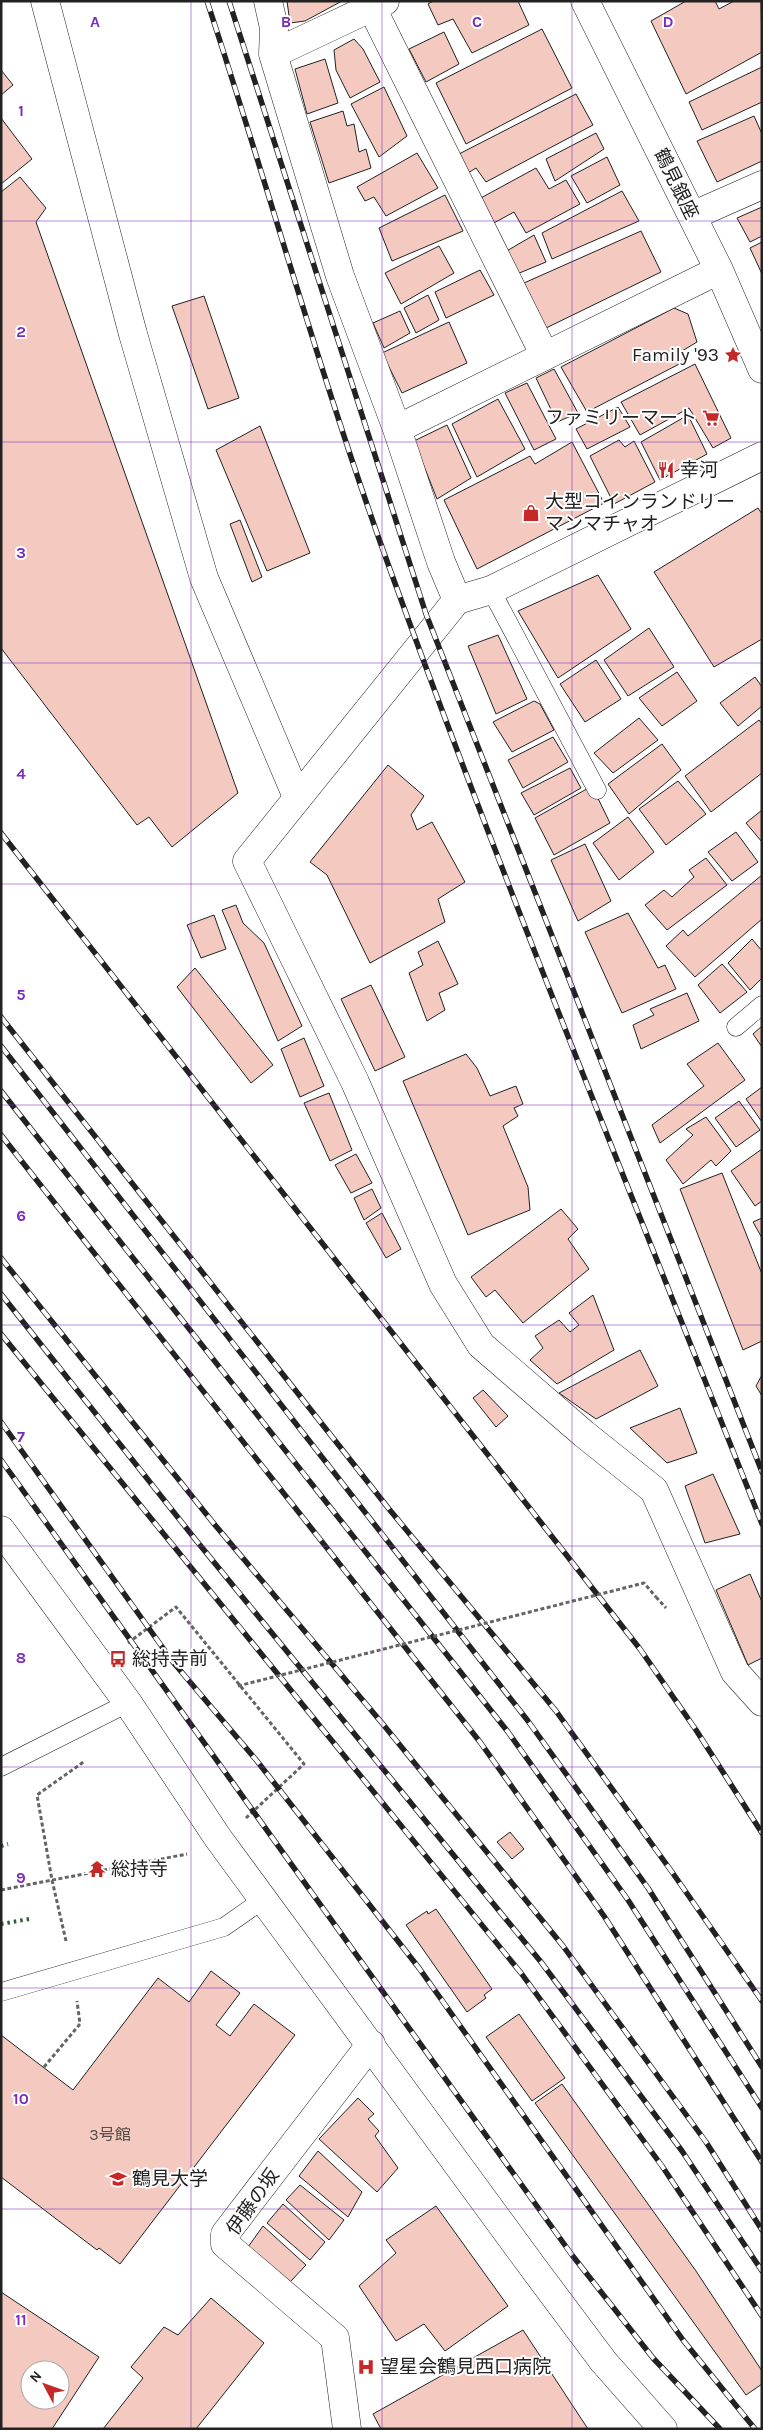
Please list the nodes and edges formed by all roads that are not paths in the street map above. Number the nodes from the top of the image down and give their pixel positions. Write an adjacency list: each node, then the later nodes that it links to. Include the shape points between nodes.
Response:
1 (45, 1): 16 (street, via 131,324 204,578)
2 (268, 1): 5 (street, via 274,28)
3 (585, 1): 7 (street, 鶴見銀座)
4 (378, 5): 5 (street); 9 (street)
5 (273, 54): 11 (street, via 340,276)
6 (762, 185): 7 (street)
7 (692, 216): 8 (street, 鶴見銀座)
8 (719, 270): 9 (street); 10 (street, 鶴見銀座)
9 (544, 356): 11 (street)
10 (762, 369)
11 (397, 429): 14 (street, via 440,562)
12 (762, 456): 13 (street)
13 (491, 590): 14 (street); 15 (lane)
14 (457, 600): 16 (street)
15 (597, 790)
16 (297, 797): 20 (street, via 247,861 355,1082 442,1284 481,1345 654,1490 735,1672)
17 (762, 1005): 18 (lane)
18 (736, 1027)
19 (1, 1530): 21 (street)
20 (762, 1702)
21 (128, 1703): 22 (lane); 23 (street, via 218,1838)
22 (1, 1768)
23 (264, 1899): 24 (lane, via 224,1927); 25 (street)
24 (1, 1992)
25 (371, 2044): 26 (street, 伊藤の坂, via 226,2234 226,2244 335,2338); 27 (street, via 597,2353)
26 (347, 2429)
27 (663, 2429)

